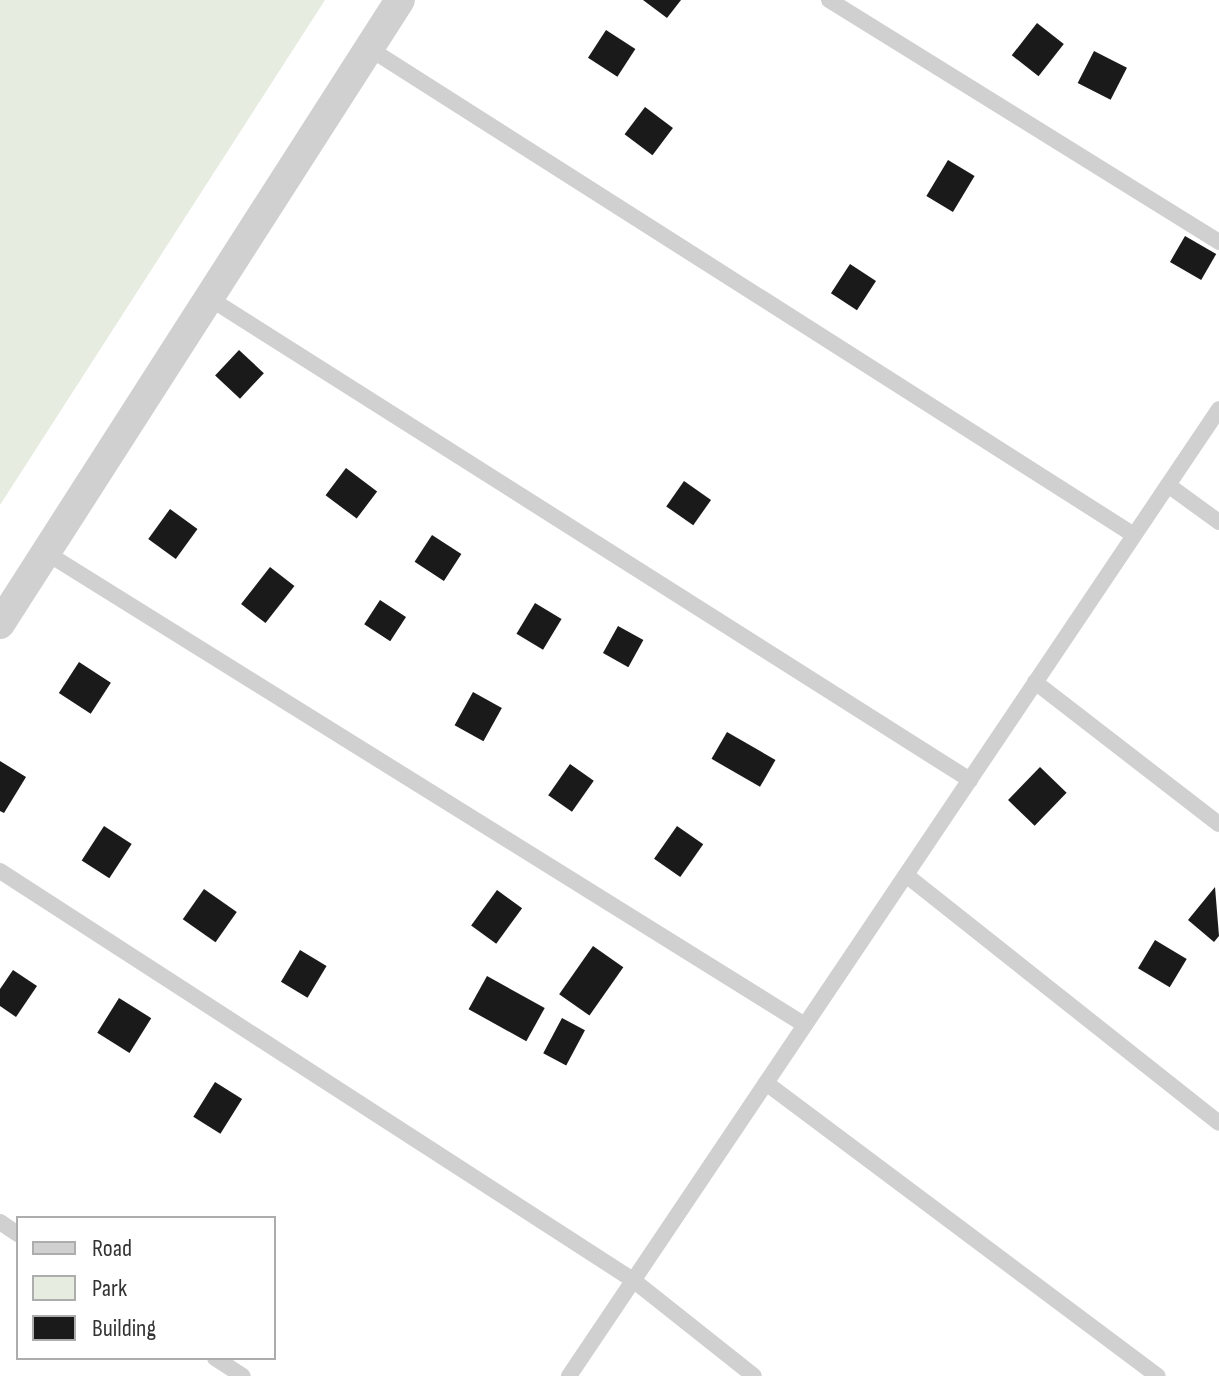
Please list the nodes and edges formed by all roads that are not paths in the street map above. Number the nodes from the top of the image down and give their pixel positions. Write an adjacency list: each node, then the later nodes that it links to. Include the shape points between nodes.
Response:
1 (400, 0): 3 (street)
2 (829, 0): 4 (lane)
3 (367, 47): 5 (street); 9 (lane)
4 (1219, 242)
5 (209, 298): 10 (street); 13 (lane)
6 (1219, 409): 7 (lane)
7 (1168, 485): 8 (lane); 9 (lane)
8 (1219, 522)
9 (1134, 535): 12 (lane)
10 (45, 552): 11 (street); 17 (lane)
11 (0, 624)
12 (1035, 682): 13 (lane); 14 (lane)
13 (970, 780): 16 (lane)
14 (1219, 824)
15 (0, 871): 20 (lane)
16 (906, 875): 17 (lane); 19 (lane)
17 (805, 1025): 18 (lane)
18 (766, 1083): 20 (lane); 25 (lane)
19 (1219, 1123)
20 (633, 1280): 23 (lane); 24 (lane)
21 (218, 1360): 22 (lane)
22 (243, 1376)
23 (569, 1376)
24 (754, 1376)
25 (1157, 1376)

